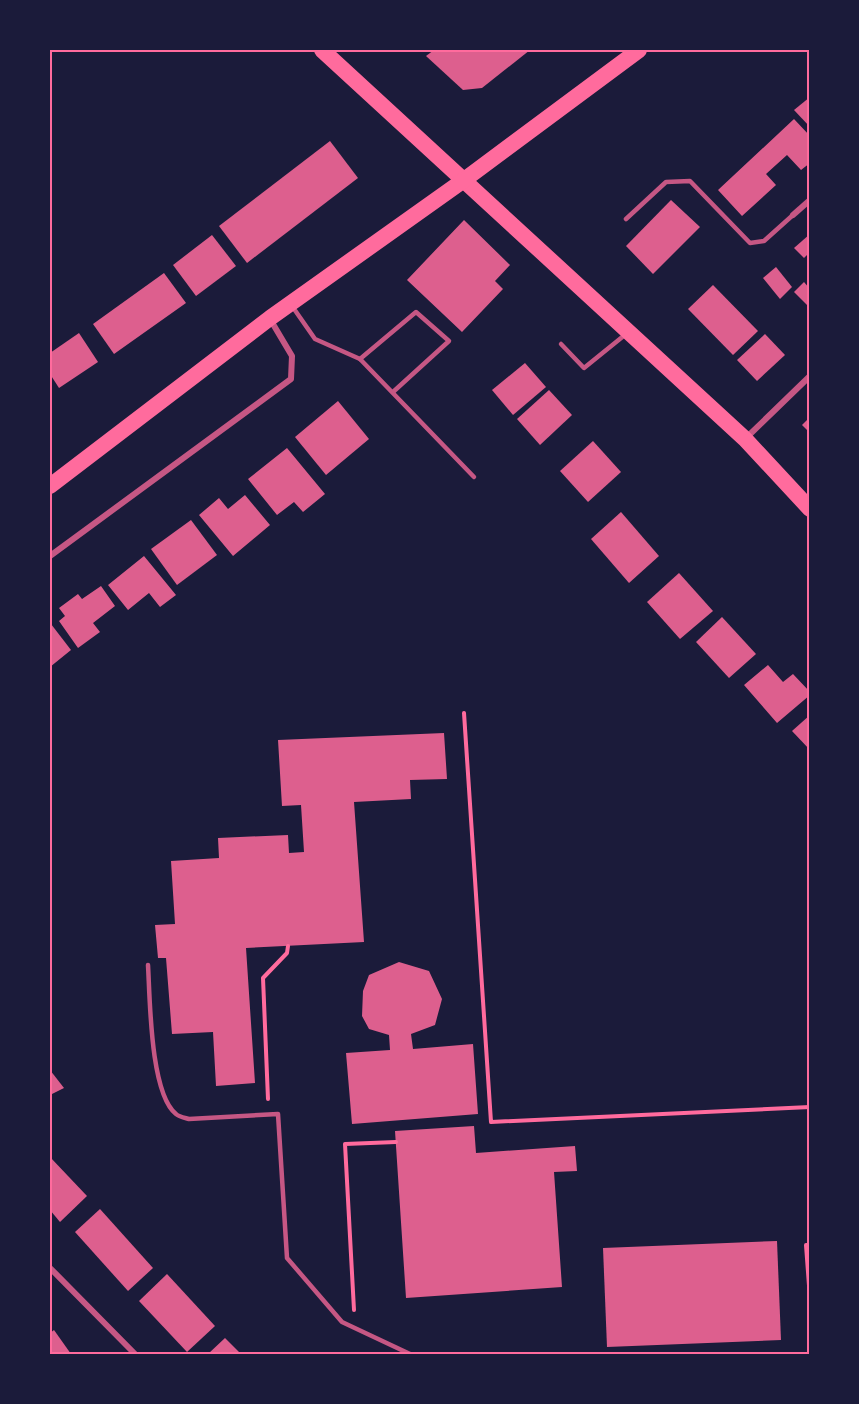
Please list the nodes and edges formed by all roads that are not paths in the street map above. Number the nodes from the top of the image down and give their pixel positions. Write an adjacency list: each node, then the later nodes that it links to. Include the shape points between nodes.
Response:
1 (322, 50): 3 (highway)
2 (639, 50): 3 (highway)
3 (464, 180): 7 (highway); 9 (highway)
4 (810, 200): 5 (street)
5 (793, 215): 6 (lane, via 764,242 750,243 690,181 666,182)
6 (626, 219)
7 (290, 303): 8 (highway); 11 (lane, via 315,339)
8 (270, 318): 16 (highway); 18 (street, via 292,356 291,379)
9 (628, 332): 10 (lane, via 584,368); 14 (highway)
10 (561, 344)
11 (360, 359): 13 (lane); 13 (lane, via 416,312 448,341)
12 (810, 376): 14 (street)
13 (393, 392): 15 (lane)
14 (745, 439): 17 (highway)
15 (474, 477)
16 (50, 486)
17 (810, 509)
18 (50, 556)
19 (148, 965): 22 (lane, via 155,1062 164,1097 177,1114 189,1119 278,1114 286,1258 342,1322)
20 (50, 1268): 21 (street)
21 (135, 1354)
22 (410, 1354)

